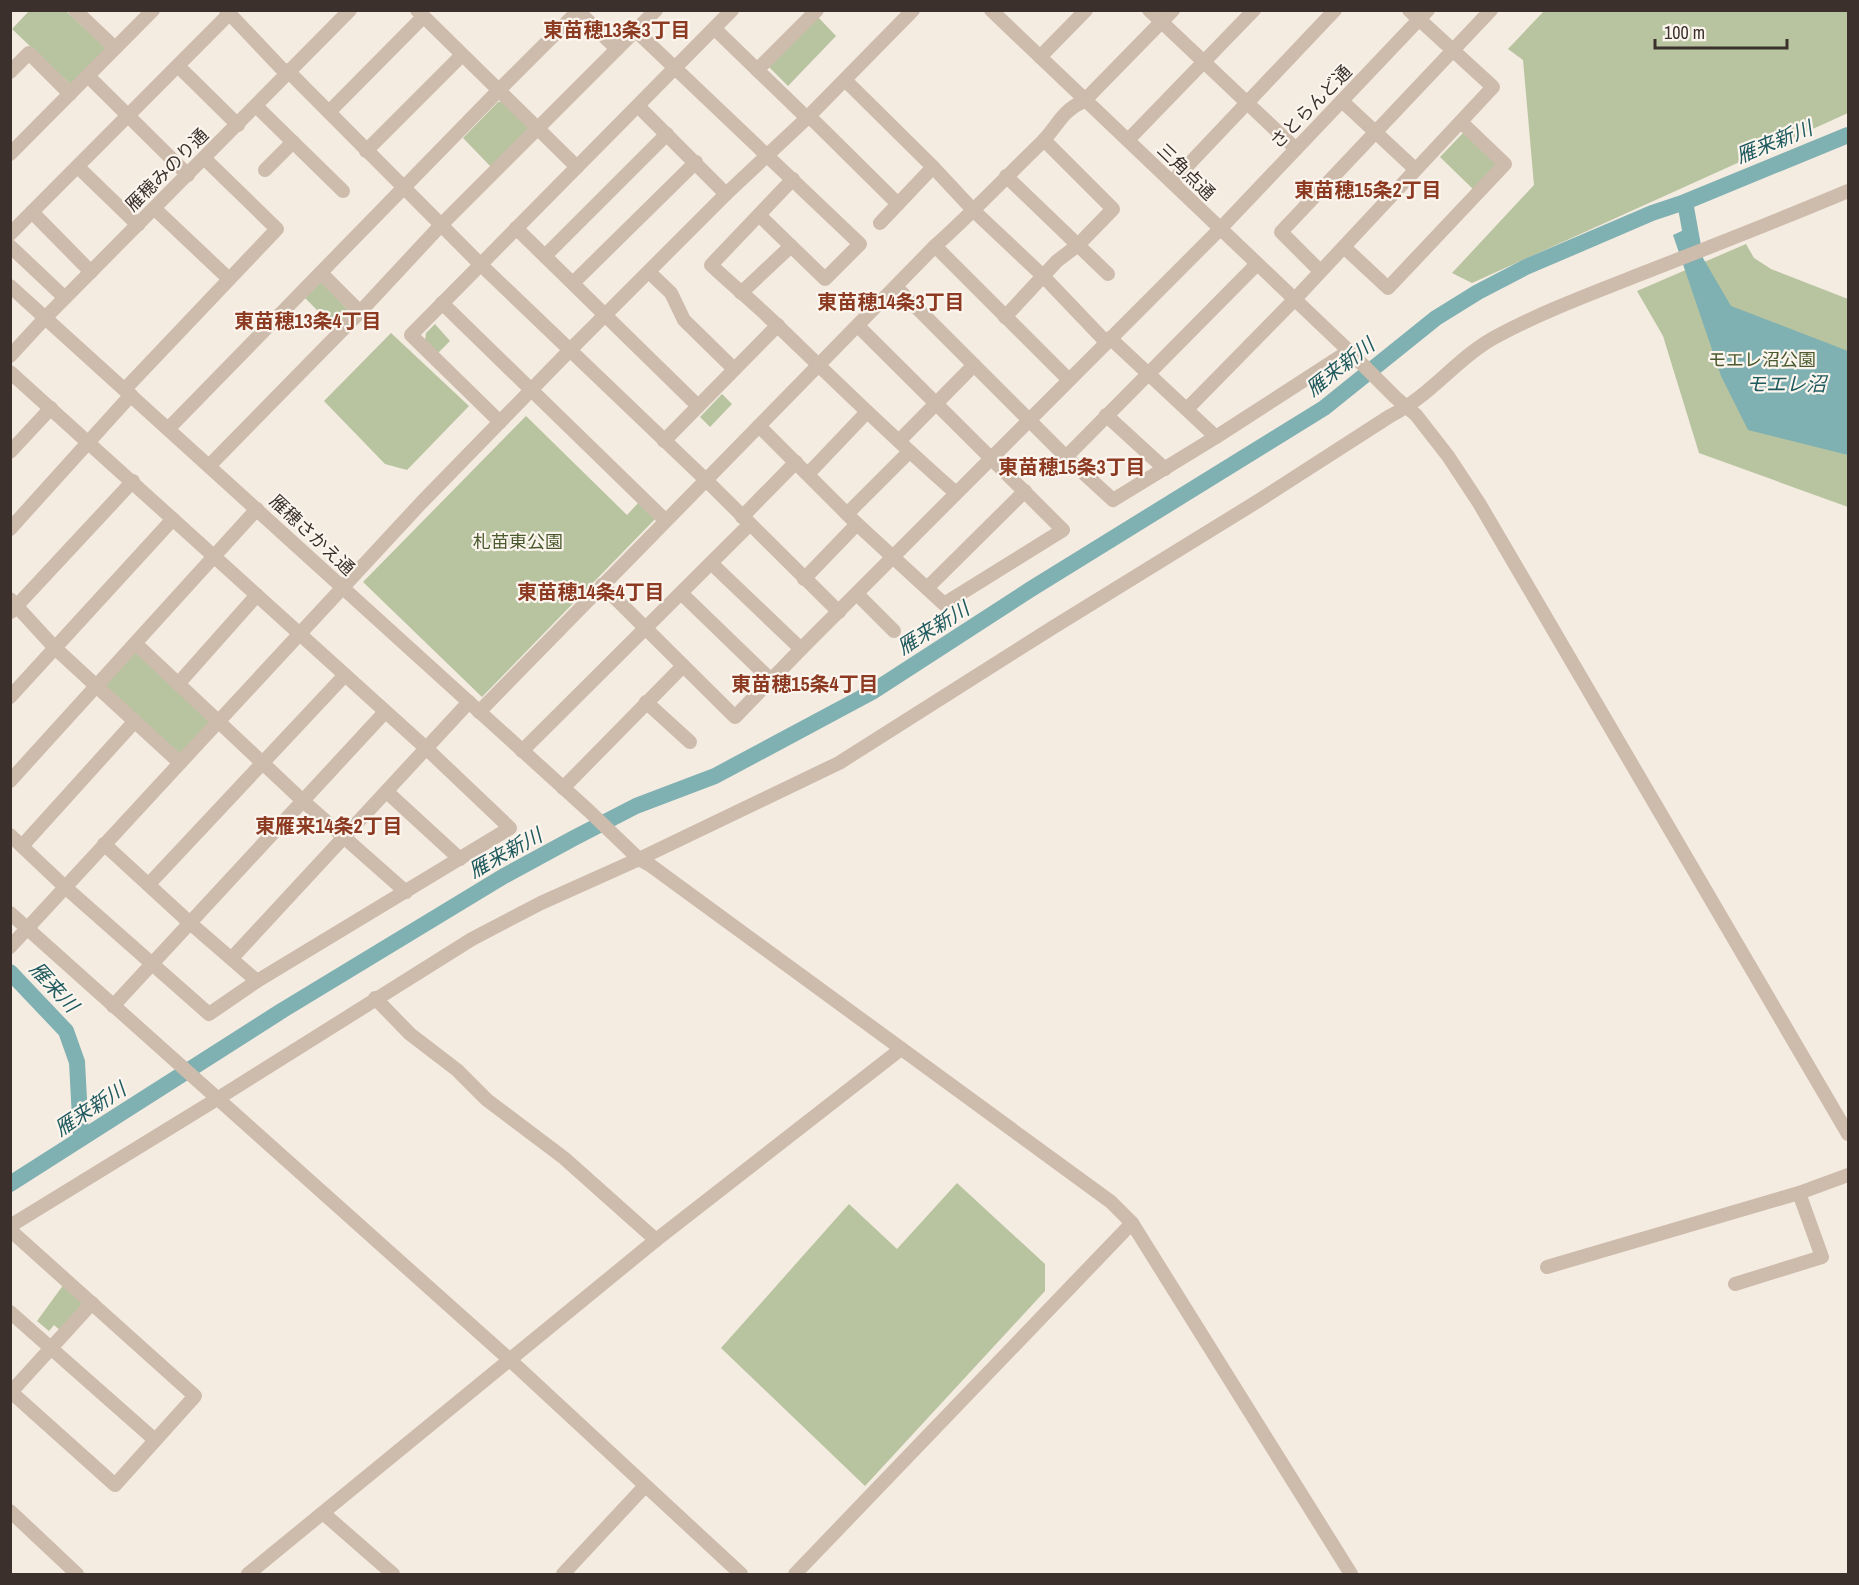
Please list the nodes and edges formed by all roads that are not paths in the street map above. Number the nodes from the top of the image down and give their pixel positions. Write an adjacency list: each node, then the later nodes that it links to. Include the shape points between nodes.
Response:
1 (153, 10): 22 (street)
2 (350, 10): 32 (street, 雁穂みのり通)
3 (656, 10): 21 (street)
4 (732, 10): 20 (street)
5 (817, 10): 30 (street)
6 (913, 10): 34 (street)
7 (991, 10): 26 (street, 三角点通)
8 (1086, 10): 26 (street)
9 (1149, 10): 19 (street)
10 (1173, 10): 19 (street)
11 (1254, 10): 27 (street)
12 (1335, 10): 39 (street)
13 (1491, 10): 24 (street)
14 (78, 11): 22 (street)
15 (578, 11): 23 (street); 35 (street)
16 (233, 14): 28 (street); 32 (street)
17 (420, 14): 25 (street); 42 (street)
18 (1419, 14): 24 (street); 38 (street, さとらんど通)
19 (1161, 23): 27 (street); 37 (street)
20 (715, 29): 29 (street); 30 (street)
21 (636, 31): 23 (street); 29 (street)
22 (115, 48): 33 (street)
23 (617, 49): 47 (street)
24 (1453, 51): 45 (street, via 1493,87); 48 (street)
25 (461, 56): 35 (street); 54 (street)
26 (1040, 57): 37 (street, 三角点通)
27 (1205, 62): 39 (street); 51 (street)
28 (178, 66): 43 (street); 46 (street)
29 (675, 68): 41 (street); 56 (street)
30 (758, 70): 44 (street)
31 (10, 72): 36 (street, via 29,53)
32 (290, 73): 40 (street, 雁穂みのり通); 42 (street)
33 (88, 76): 36 (street); 43 (street)
34 (845, 80): 44 (street); 61 (street)
35 (499, 90): 47 (street); 68 (street)
36 (70, 94): 55 (street)
37 (1084, 101): 50 (street, via 1071,107); 51 (street, 三角点通)
38 (1342, 101): 48 (street); 53 (street, さとらんど通)
39 (1248, 103): 53 (street); 67 (street)
40 (256, 106): 46 (street, 雁穂みのり通); 52 (street)
41 (638, 106): 49 (street); 60 (street)
42 (328, 112): 54 (street)
43 (128, 116): 59 (street); 64 (street)
44 (808, 117): 56 (street); 72 (street)
45 (1461, 122): 62 (street); 87 (street, via 1505,164 1388,288)
46 (238, 125): 57 (street, 雁穂みのり通)
47 (538, 129): 60 (street); 79 (street)
48 (1375, 132): 62 (street); 91 (street, via 1281,232)
49 (667, 134): 58 (street); 88 (street)
50 (1044, 140): 65 (street); 83 (street, via 1113,209)
51 (1128, 140): 67 (street, 三角点通)
52 (292, 142): 63 (street); 69 (street)
53 (1296, 149): 81 (street, さとらんど通)
54 (366, 151): 68 (street)
55 (10, 153)
56 (768, 157): 66 (street); 71 (street)
57 (205, 159): 64 (street, 雁穂みのり通); 97 (street, via 277,229)
58 (696, 162): 71 (street); 98 (street)
59 (78, 166): 75 (street); 78 (street)
60 (577, 167): 80 (street)
61 (933, 167): 72 (street); 74 (street)
62 (1415, 169): 87 (street)
63 (265, 170)
64 (188, 175): 73 (street, 雁穂みのり通)
65 (1006, 176): 74 (street); 83 (street)
66 (794, 179): 76 (street); 85 (street, via 860,244 825,279)
67 (1172, 182): 81 (street, 三角点通)
68 (404, 189): 79 (street); 94 (street)
69 (343, 191)
70 (1848, 191): 125 (street, via 1533,317 1475,350)
71 (726, 194): 93 (street)
72 (898, 204): 77 (street)
73 (155, 209): 78 (street, 雁穂みのり通); 97 (street)
74 (974, 211): 86 (street); 96 (street)
75 (32, 212): 82 (street); 92 (street)
76 (759, 215): 85 (street); 101 (street, via 711,265)
77 (880, 223)
78 (138, 225): 92 (street, 雁穂みのり通)
79 (441, 225): 89 (street); 105 (street)
80 (516, 228): 88 (street); 89 (street)
81 (1220, 229): 90 (street, 三角点通); 111 (street, さとらんど通)
82 (10, 234)
83 (1078, 245): 95 (street); 96 (street)
84 (10, 246): 102 (street)
85 (791, 246): 101 (street)
86 (935, 246): 100 (street); 108 (street)
87 (1344, 247): 91 (street)
88 (545, 256): 98 (street)
89 (480, 264): 104 (street); 112 (street)
90 (1257, 264): 103 (street, 三角点通); 119 (street)
91 (1320, 271): 103 (street)
92 (91, 272): 102 (street, 雁穂みのり通)
93 (649, 272): 106 (street); 117 (street, via 670,293 684,320)
94 (321, 273): 105 (street); 133 (street)
95 (1108, 274)
96 (1042, 276): 108 (street); 111 (street)
97 (229, 279): 122 (street)
98 (573, 283): 106 (street)
99 (10, 285): 107 (street, 雁穂さかえ通)
100 (896, 287): 110 (street); 115 (street)
101 (741, 293): 109 (street)
102 (65, 298): 107 (street, 雁穂みのり通)
103 (1295, 300): 113 (street, 三角点通); 127 (street)
104 (442, 303): 121 (street); 131 (street, via 411,335)
105 (360, 312): 142 (street)
106 (606, 315): 112 (street); 124 (street)
107 (46, 317): 114 (street, 雁穂みのり通); 122 (street, 雁穂さかえ通)
108 (1005, 317): 120 (street)
109 (778, 325): 116 (street); 117 (street)
110 (858, 326): 116 (street); 123 (street)
111 (1108, 340): 119 (street); 120 (street, さとらんど通)
112 (570, 350): 121 (street); 136 (street)
113 (1354, 355): 125 (street, 三角点通); 134 (street)
114 (10, 356)
115 (974, 365): 123 (street); 130 (street)
116 (818, 366): 128 (street); 132 (street)
117 (734, 369): 124 (street)
118 (10, 372): 126 (street)
119 (1148, 373): 127 (street); 129 (street)
120 (1069, 380): 130 (street, さとらんど通)
121 (531, 391): 131 (street); 152 (street)
122 (128, 392): 133 (street, 雁穂さかえ通); 135 (street)
123 (935, 403): 137 (street); 140 (street)
124 (698, 406): 136 (street)
125 (1409, 407): 198 (street, via 839,763); 213 (street, via 1479,503)
126 (51, 408): 135 (street); 138 (street)
127 (1187, 409): 134 (street)
128 (867, 412): 137 (street); 144 (street)
129 (1106, 416): 139 (street); 143 (street)
130 (1029, 420): 139 (street); 140 (street, さとらんど通)
131 (500, 422): 160 (street)
132 (759, 426): 141 (street); 145 (street)
133 (168, 429): 142 (street, 雁穂さかえ通)
134 (1216, 437): 143 (street)
135 (88, 441): 146 (street); 154 (street)
136 (664, 441): 145 (street)
137 (904, 447): 148 (street); 151 (street)
138 (10, 452)
139 (1066, 457): 143 (street, via 1113,500)
140 (991, 458): 147 (street); 148 (street, さとらんど通)
141 (796, 462): 144 (street); 153 (street)
142 (209, 466): 149 (street, 雁穂さかえ通)
143 (1165, 469)
144 (808, 474): 151 (street)
145 (707, 481): 152 (street); 153 (street)
146 (133, 482): 150 (street); 165 (street)
147 (1025, 491): 161 (street); 161 (street, via 1063,530 944,604)
148 (956, 493): 156 (street, さとらんど通)
149 (256, 509): 155 (street); 160 (street, 雁穂さかえ通)
150 (173, 519): 155 (street); 171 (street)
151 (852, 519): 156 (street); 158 (street)
152 (665, 520): 159 (street)
153 (746, 520): 157 (street); 158 (street)
154 (10, 529)
155 (214, 556): 164 (street); 170 (street)
156 (894, 557): 161 (street); 163 (street, さとらんど通)
157 (711, 563): 162 (street); 172 (street)
158 (804, 579): 166 (street)
159 (602, 585): 167 (street); 180 (street)
160 (342, 588): 169 (street); 180 (street, 雁穂さかえ通)
161 (927, 588)
162 (681, 593): 167 (street); 175 (street)
163 (857, 594): 166 (street, さとらんど通); 168 (street)
164 (257, 595): 169 (street); 176 (street)
165 (12, 606): 171 (street)
166 (839, 612): 172 (street, さとらんど通)
167 (644, 628): 173 (street); 186 (street)
168 (894, 631)
169 (300, 634): 174 (street); 183 (street)
170 (136, 644): 176 (street); 177 (street)
171 (55, 648): 177 (street); 178 (street)
172 (801, 649): 175 (street, さとらんど通)
173 (683, 666): 175 (street, さとらんど通, via 735,717); 179 (street)
174 (345, 675): 181 (street); 187 (street)
175 (771, 680)
176 (178, 684): 183 (street)
177 (97, 686): 182 (street); 189 (street)
178 (10, 697)
179 (646, 702): 184 (street); 190 (street)
180 (474, 707): 185 (street); 186 (street, 雁穂さかえ通)
181 (386, 712): 185 (street); 192 (street)
182 (135, 722): 188 (street); 196 (street)
183 (219, 722): 187 (street); 188 (street)
184 (690, 742)
185 (427, 749): 191 (street); 197 (street, via 510,828)
186 (522, 751): 190 (street, 雁穂さかえ通)
187 (263, 762): 192 (street); 199 (street)
188 (180, 763): 195 (street)
189 (10, 781)
190 (563, 788): 198 (street, 雁穂さかえ通)
191 (387, 792): 194 (street); 197 (street)
192 (303, 801): 194 (street); 203 (street)
193 (10, 834): 196 (street)
194 (344, 838): 201 (street); 206 (street)
195 (104, 844): 199 (street); 200 (street)
196 (22, 846): 200 (street)
197 (460, 859): 201 (street)
198 (639, 859): 209 (street, via 472,939); 211 (street)
199 (149, 884): 203 (street)
200 (65, 887): 204 (street); 207 (street)
201 (406, 892): 208 (street)
202 (10, 914): 204 (street)
203 (190, 923): 206 (street); 207 (street)
204 (27, 928): 205 (street); 210 (street)
205 (10, 947)
206 (232, 958): 208 (street)
207 (152, 963): 208 (street, via 209,1014); 210 (street)
208 (257, 981)
209 (375, 998): 212 (street); 218 (street, via 410,1034 457,1070 487,1100 564,1158)
210 (113, 1006): 212 (street)
211 (900, 1049): 216 (street, via 1111,1202); 218 (street)
212 (217, 1100): 217 (street); 224 (street)
213 (1848, 1134)
214 (1848, 1175): 215 (street)
215 (1799, 1193): 219 (street); 220 (street, via 1822,1257)
216 (1132, 1223): 235 (street); 236 (street)
217 (10, 1228): 221 (street)
218 (656, 1240): 224 (street)
219 (1547, 1267)
220 (1735, 1284)
221 (92, 1303): 223 (street); 226 (street, via 195,1396)
222 (10, 1311): 223 (street)
223 (51, 1348): 225 (street); 226 (street)
224 (510, 1360): 227 (street); 229 (street)
225 (11, 1392): 226 (street, via 116,1485)
226 (155, 1440)
227 (645, 1486): 233 (street); 234 (street)
228 (10, 1511): 230 (street)
229 (323, 1513): 231 (street); 232 (street)
230 (77, 1575)
231 (248, 1575)
232 (393, 1575)
233 (563, 1575)
234 (741, 1575)
235 (795, 1575)
236 (1351, 1575)

